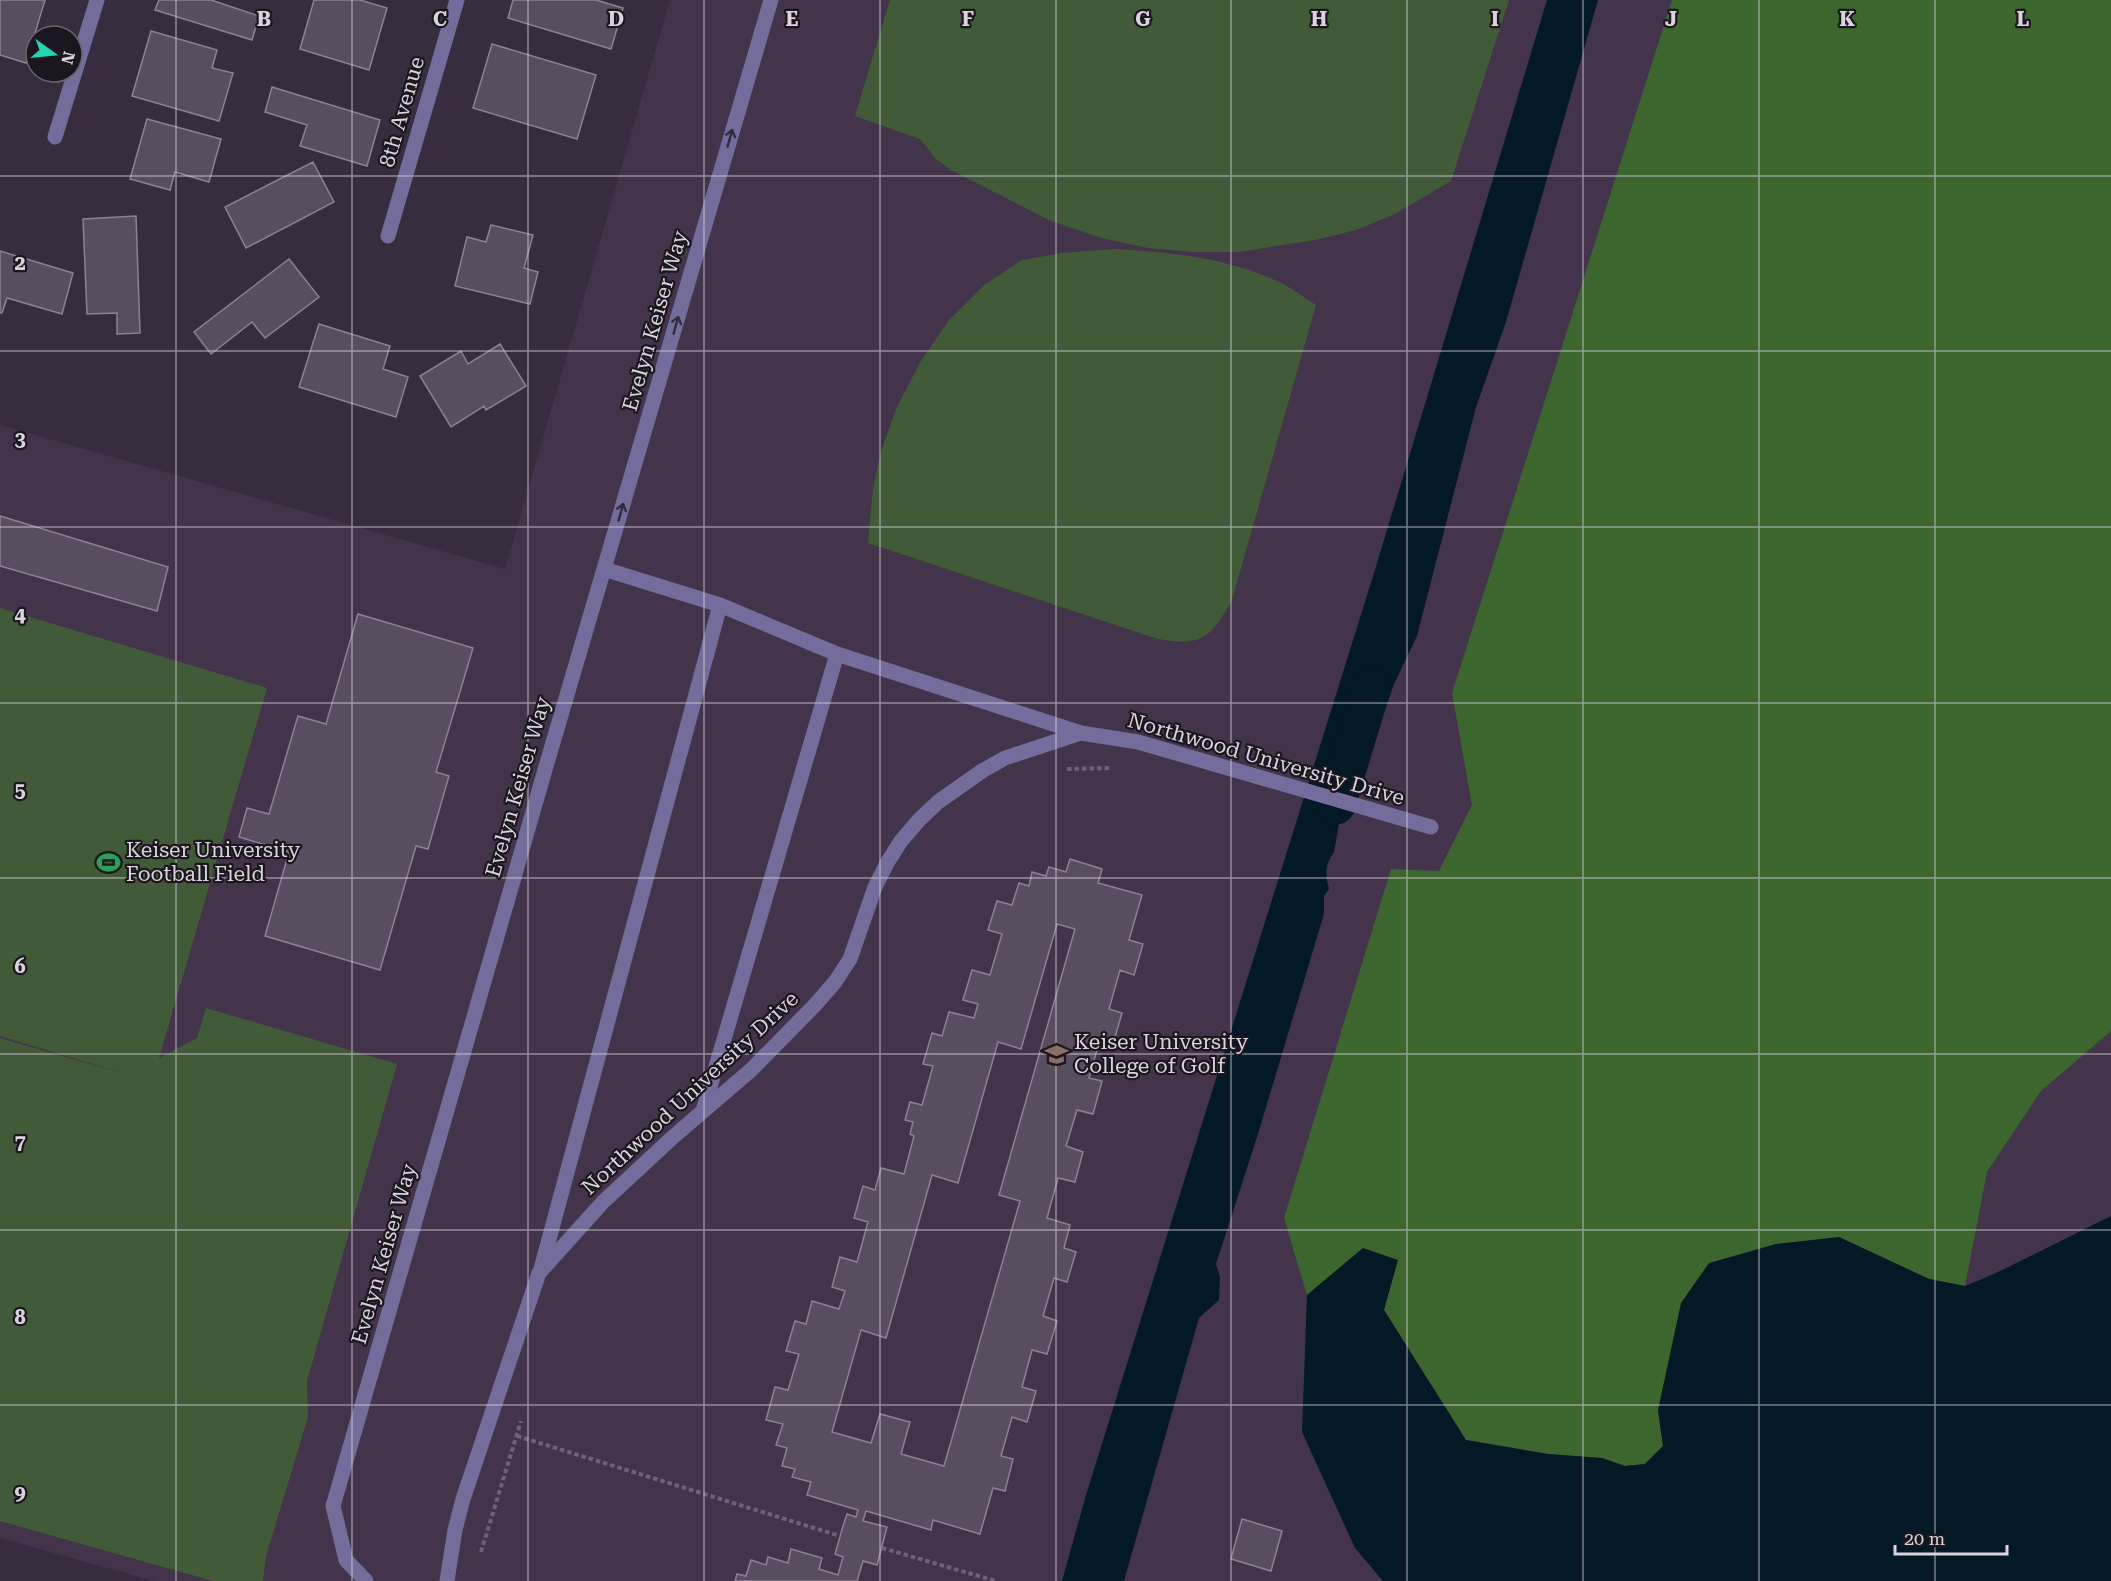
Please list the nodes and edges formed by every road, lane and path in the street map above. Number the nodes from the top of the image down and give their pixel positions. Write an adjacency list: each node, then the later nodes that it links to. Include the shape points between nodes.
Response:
1 (97, 0): 4 (street)
2 (457, 0): 5 (street, 8th Avenue)
3 (771, 0): 6 (street, Evelyn Keiser Way, one-way to 3)
4 (55, 137)
5 (387, 237)
6 (604, 568): 7 (street); 21 (street, Evelyn Keiser Way, via 333,1506 346,1560)
7 (720, 605): 8 (street); 14 (street)
8 (837, 654): 9 (street); 13 (street)
9 (1081, 733): 12 (street, Northwood University Drive, via 1138,742); 13 (street, Northwood University Drive, via 1005,758 938,802 919,820 887,863 849,959 835,982 751,1070)
10 (1060, 769): 11 (path)
11 (1119, 769)
12 (1431, 827)
13 (703, 1112): 14 (street, Northwood University Drive, via 603,1202)
14 (539, 1273): 16 (street, Northwood University Drive)
15 (522, 1414): 17 (path)
16 (488, 1427): 17 (path); 22 (street, Northwood University Drive, via 463,1499)
17 (517, 1437): 18 (path); 20 (path)
18 (840, 1536)
19 (882, 1548): 23 (path)
20 (481, 1554)
21 (366, 1581)
22 (447, 1581)
23 (996, 1581)

